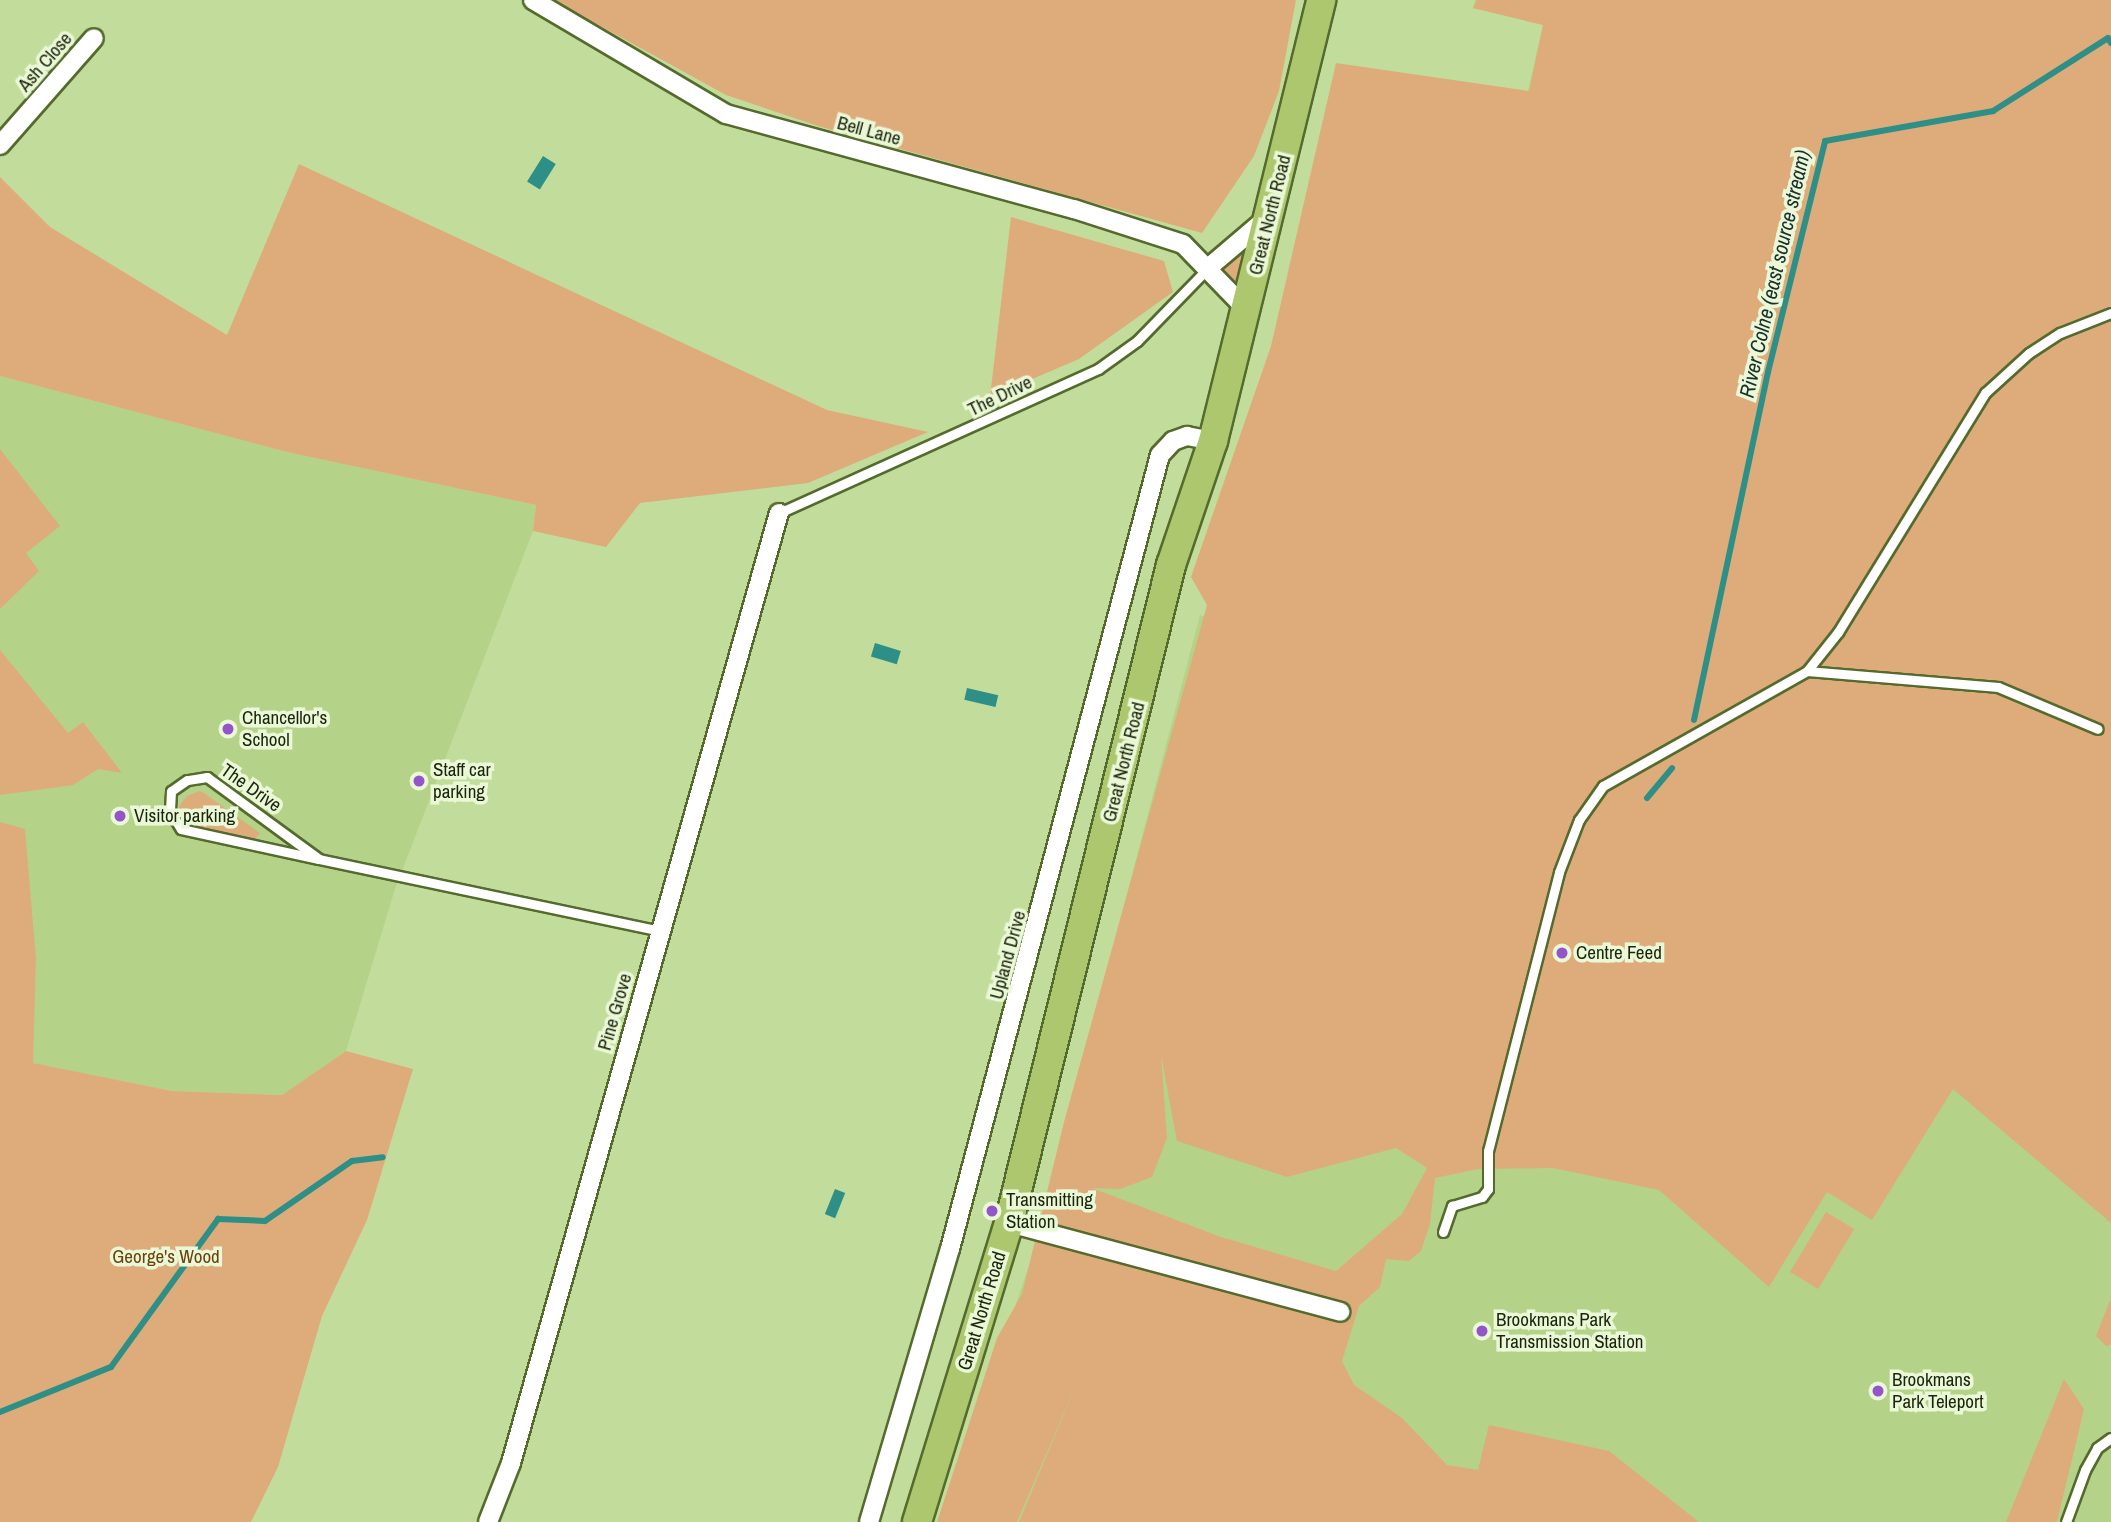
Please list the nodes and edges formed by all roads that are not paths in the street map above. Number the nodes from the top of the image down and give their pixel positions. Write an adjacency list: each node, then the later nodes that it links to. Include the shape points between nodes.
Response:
1 (533, 0): 6 (street, Bell Lane, via 726,114 1074,209 1183,244)
2 (1321, 0): 5 (main road, Great North Road)
3 (94, 37): 4 (street, Ash Close)
4 (0, 145)
5 (1270, 216): 6 (street); 7 (main road, Great North Road)
6 (1208, 268): 7 (street, Bell Lane); 10 (lane, The Drive, via 1146,333 1098,369)
7 (1246, 309): 9 (main road, Great North Road)
8 (2111, 313): 11 (lane, via 2039,346 1985,393 1838,632)
9 (1213, 441): 15 (main road, Great North Road, via 1171,565); 20 (street, Upland Drive, via 1187,436 1173,441 1160,455 954,1236)
10 (779, 513): 14 (street, Pine Grove)
11 (1807, 671): 12 (lane, via 1998,687); 16 (lane, via 1727,720 1608,782 1579,820 1559,872 1523,1003 1488,1151 1488,1189 1482,1197 1452,1206)
12 (2098, 729)
13 (319, 859): 13 (lane, The Drive, via 181,829 170,811 172,791 187,780 207,777); 14 (lane, The Drive)
14 (660, 931): 19 (street, Pine Grove, via 511,1463)
15 (1009, 1223): 17 (street); 21 (main road, Great North Road)
16 (1443, 1232)
17 (1339, 1312)
18 (2111, 1438): 22 (lane, via 2097,1448 2085,1470)
19 (488, 1522)
20 (870, 1522)
21 (917, 1522)
22 (2066, 1522)

